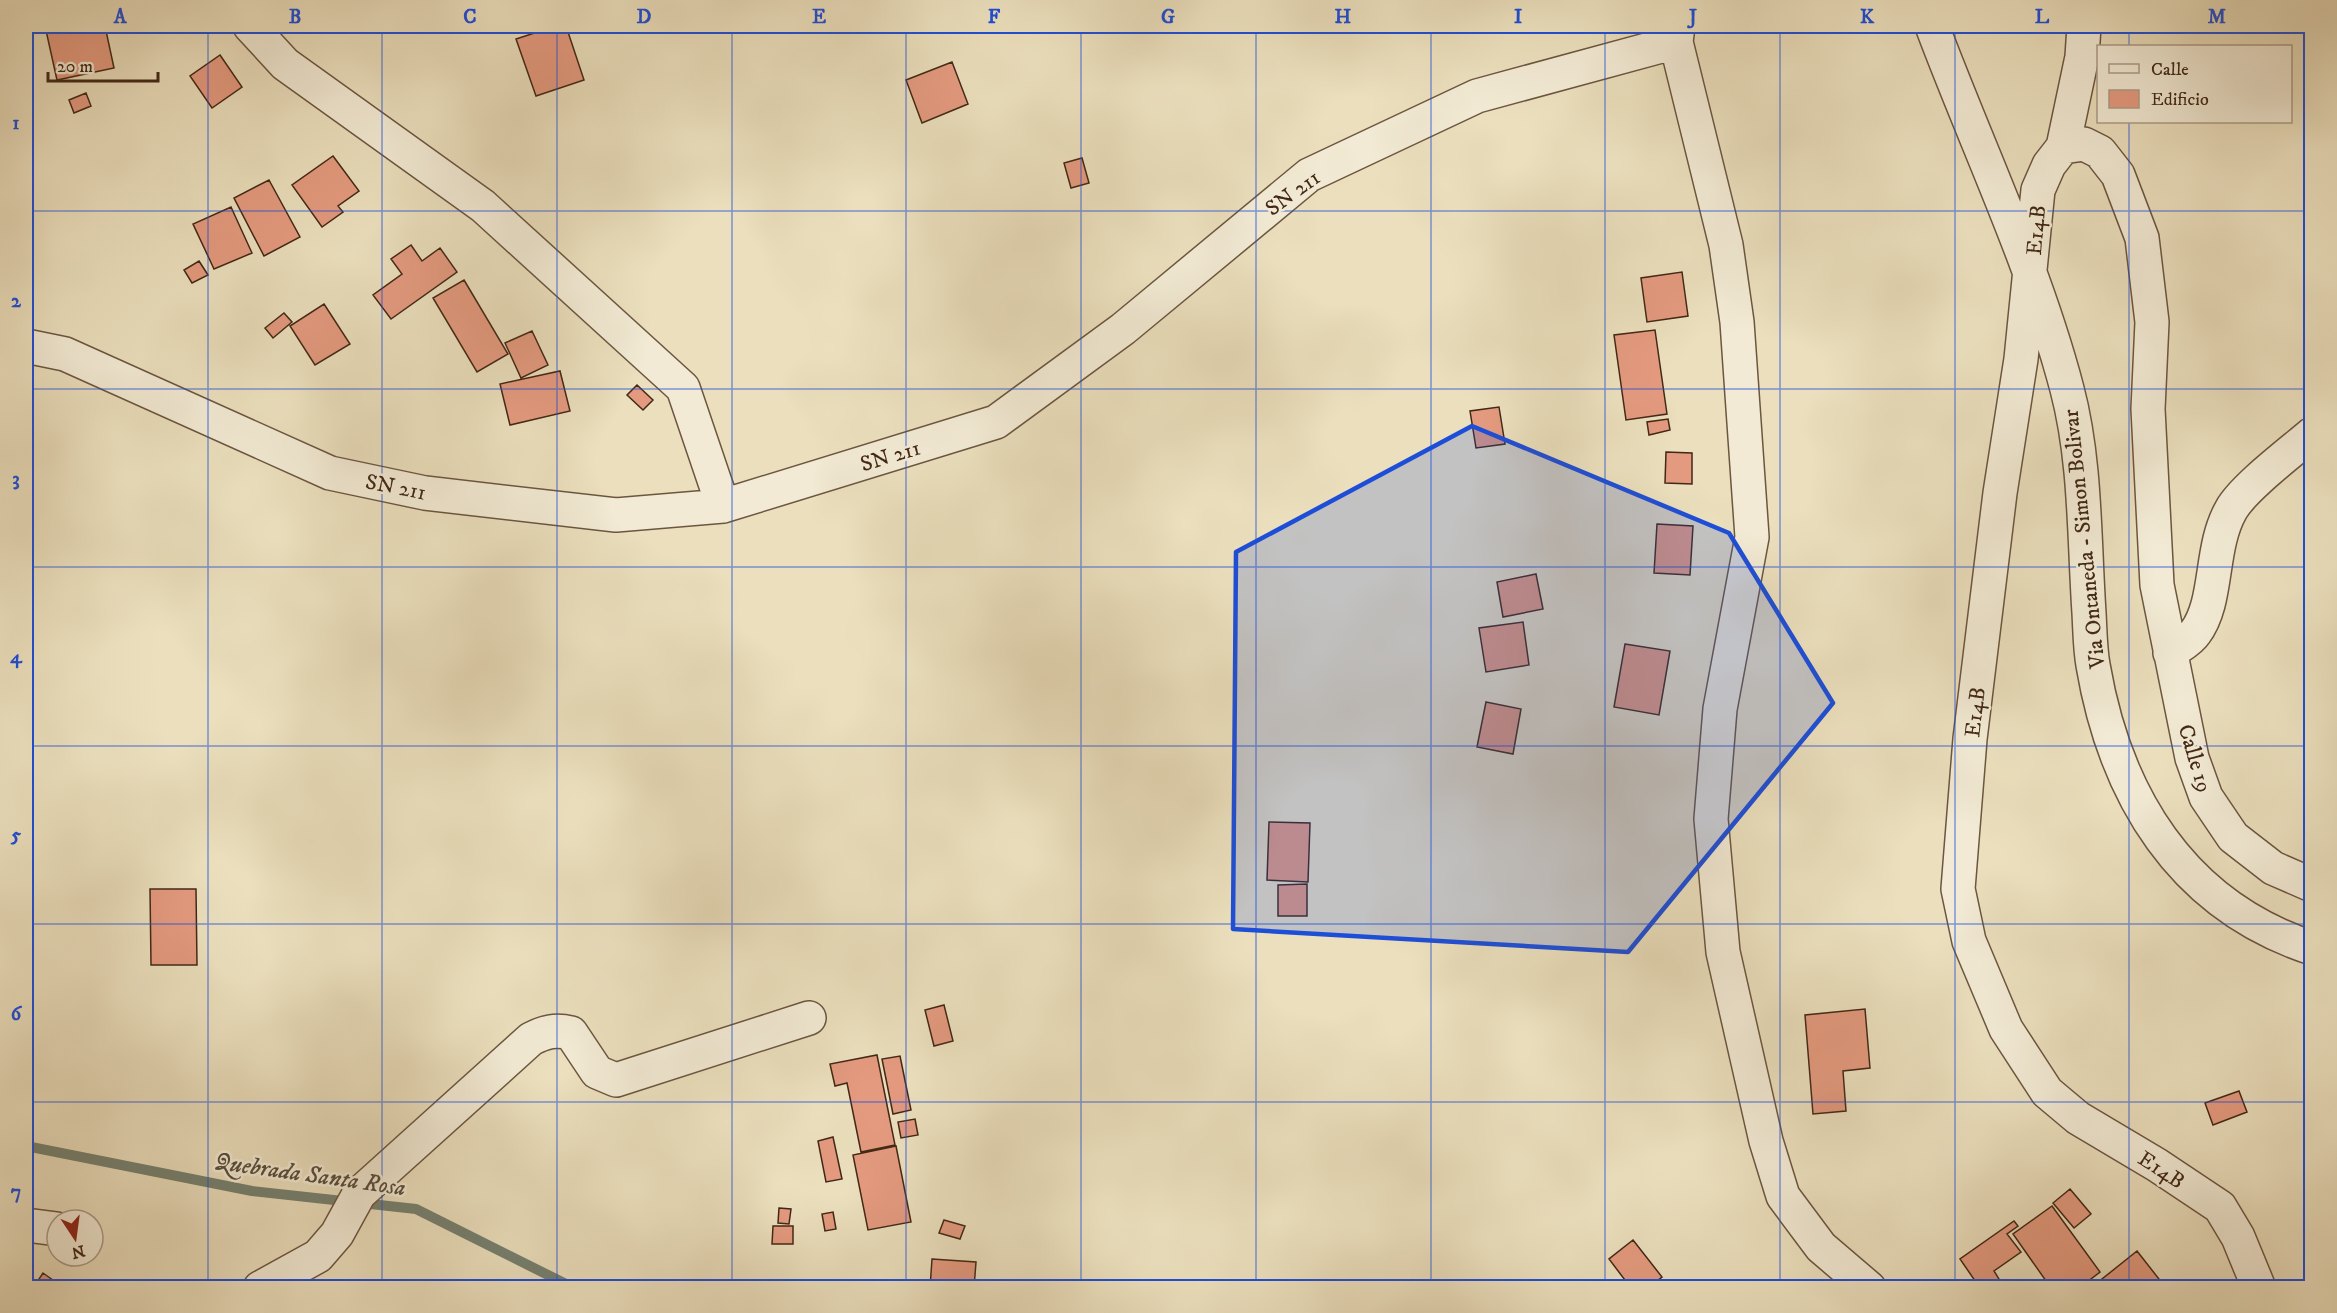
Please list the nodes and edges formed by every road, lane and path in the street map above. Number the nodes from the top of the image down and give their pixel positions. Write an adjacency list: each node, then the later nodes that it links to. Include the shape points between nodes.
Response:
1 (250, 26): 9 (street, via 285,64 483,206 682,388)
2 (1932, 26): 6 (street, Via Ontaneda - Simon Bolivar)
3 (2084, 26): 5 (street, E14B, via 2082,57)
4 (1677, 34): 9 (street, SN 211, via 1477,96 1309,176 1123,329 996,422); 17 (street, via 1726,245 1737,322 1752,537 1720,709 1712,808 1723,952 1766,1141 1783,1196 1821,1247)
5 (2063, 147): 6 (street, E14B, via 2049,165 2038,190); 10 (street, Calle 19, via 2084,144 2100,152 2118,175 2142,238 2152,322 2148,409 2157,585)
6 (2031, 277): 12 (street, Via Ontaneda - Simon Bolivar, via 2068,392 2082,486 2092,664 2128,787 2157,834 2213,894 2250,920); 18 (street, E14B, via 2000,493 1961,838 1958,889 1969,941 2006,1029 2048,1092 2078,1118 2220,1207 2238,1237)
7 (26, 346): 9 (street, SN 211, via 65,354 330,473 425,493 616,515)
8 (2312, 434): 10 (street, via 2232,508 2218,541 2205,617 2194,635)
9 (723, 506)
10 (2170, 653): 11 (street, Calle 19, via 2192,758 2205,797 2233,837 2273,868)
11 (2312, 885)
12 (2312, 948)
13 (809, 1018): 16 (street, via 616,1080 597,1072 571,1033 546,1032 517,1050 359,1194 337,1234 318,1256)
14 (26, 1225): 15 (street)
15 (45, 1227)
16 (260, 1287)
17 (1869, 1287)
18 (2259, 1287)

